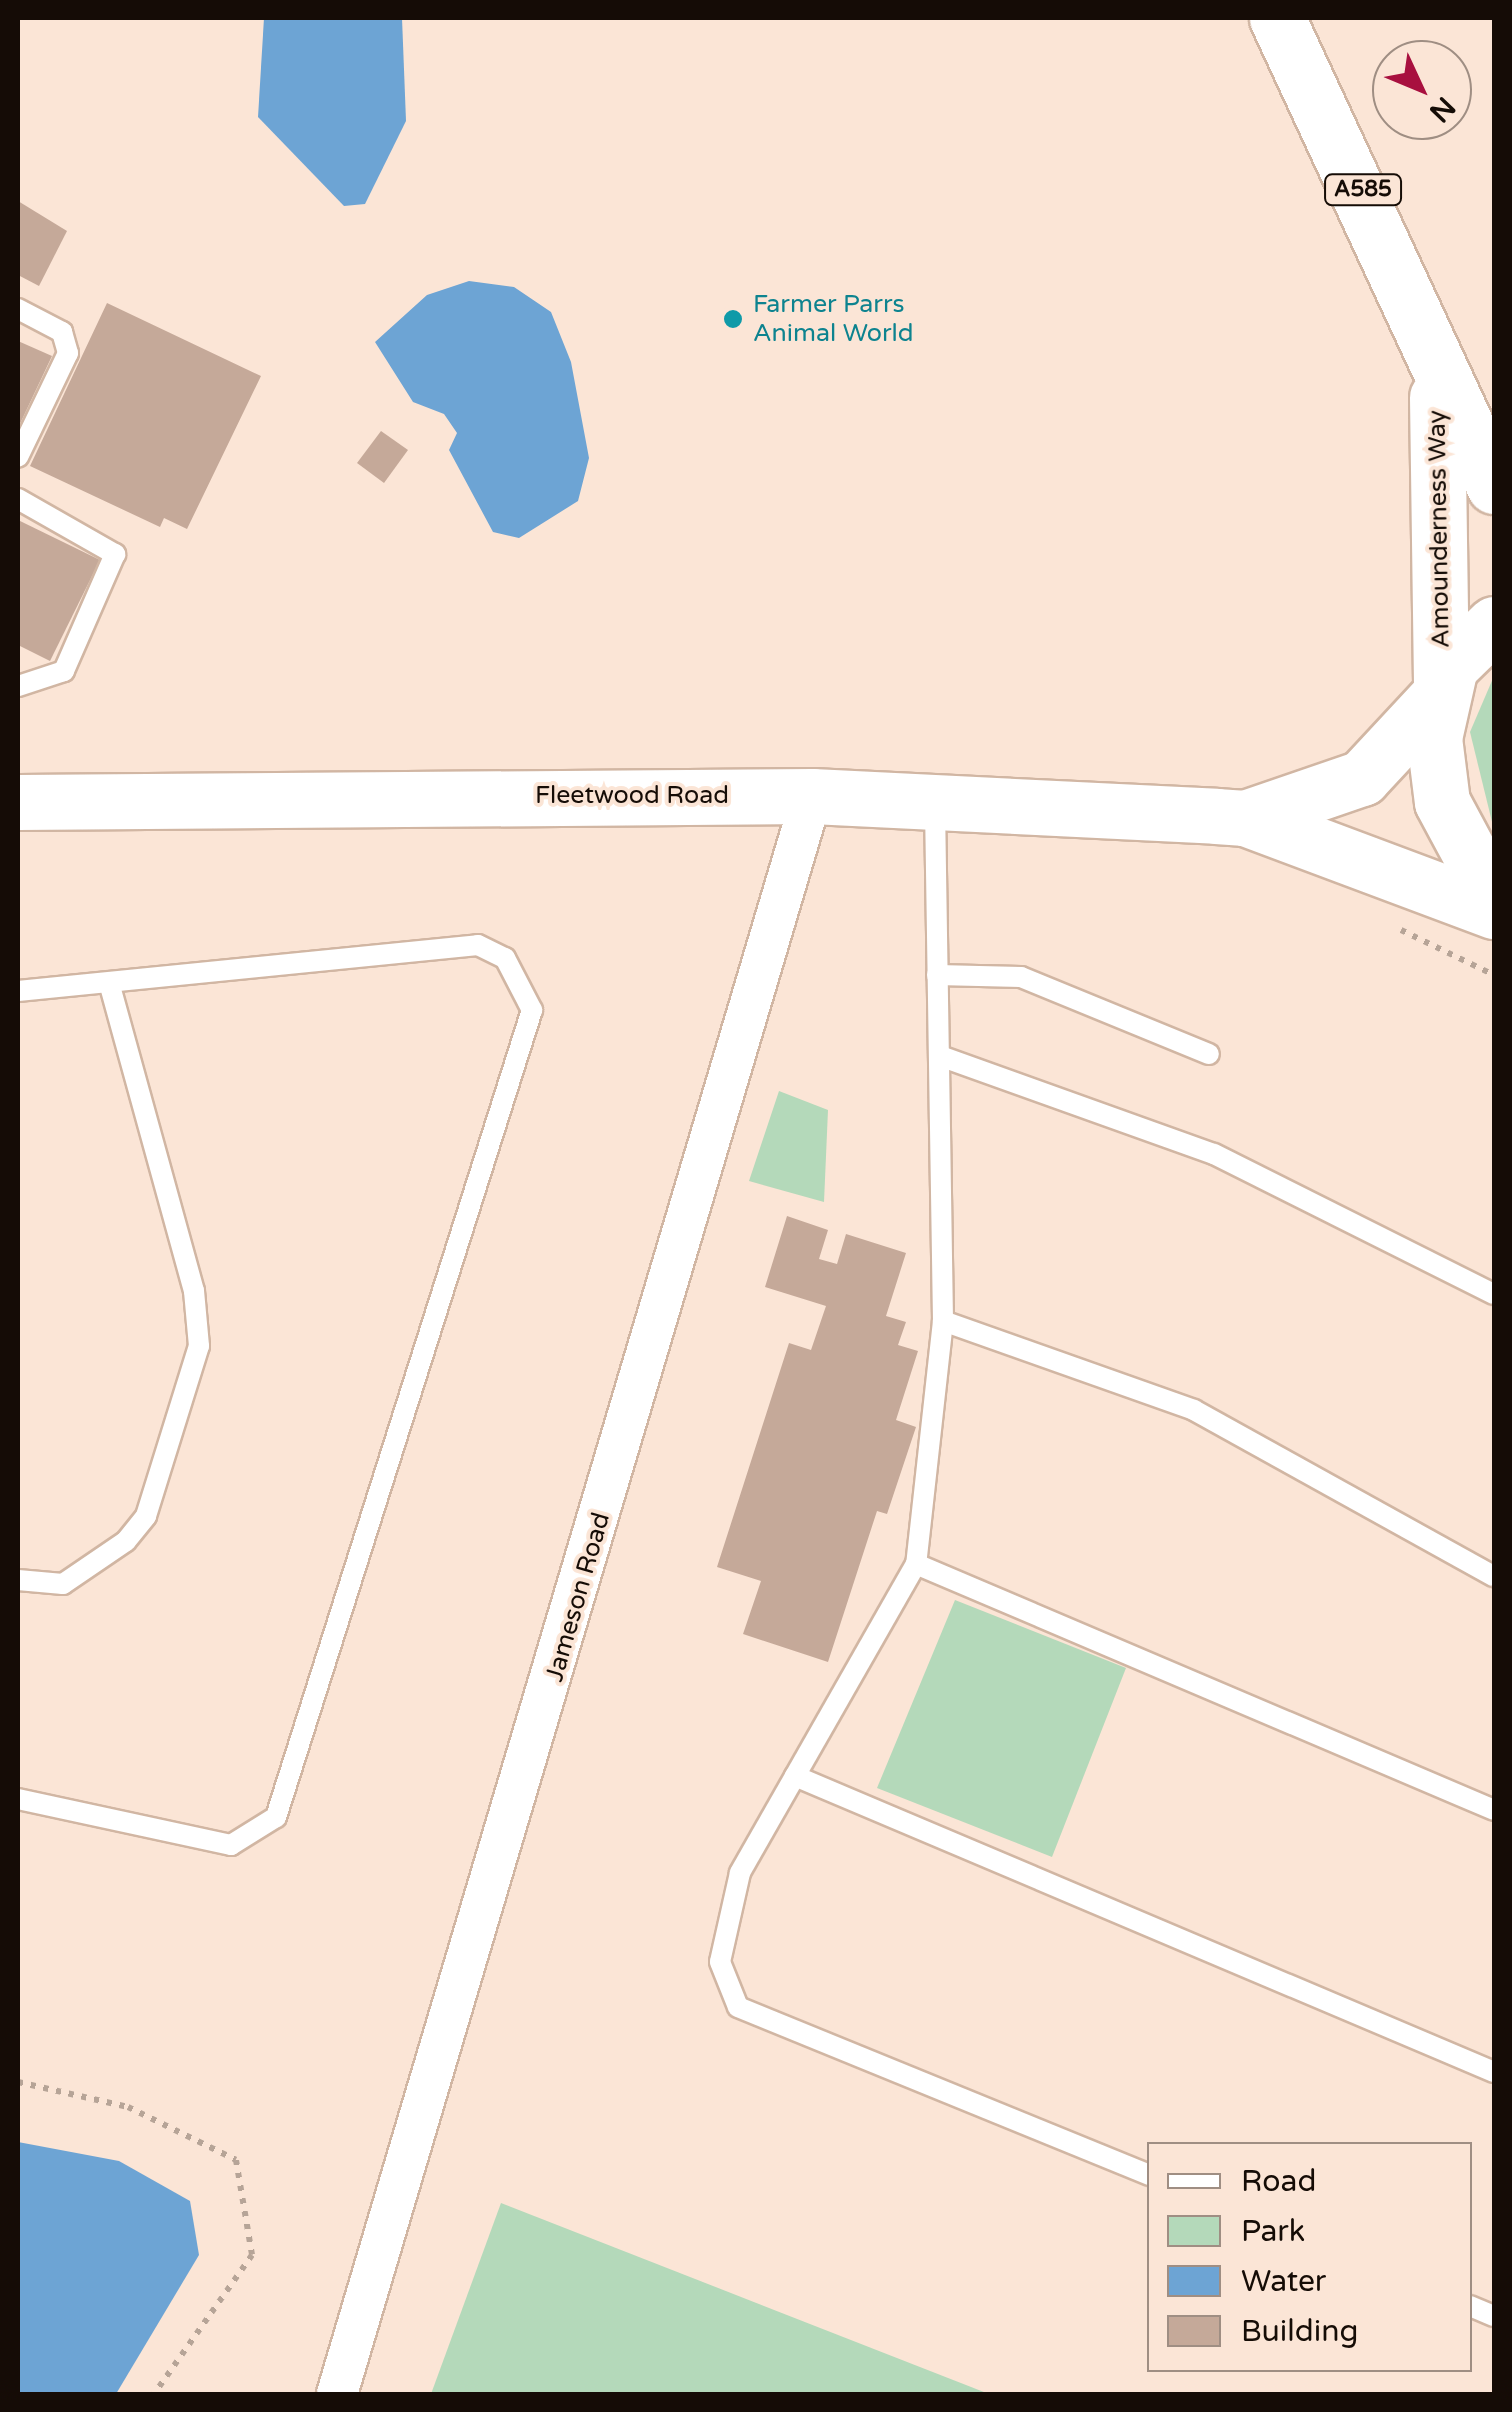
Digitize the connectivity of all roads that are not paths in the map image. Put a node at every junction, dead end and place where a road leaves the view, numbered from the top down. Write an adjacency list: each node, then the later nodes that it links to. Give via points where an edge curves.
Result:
1 (1277, 18): 3 (main road, Amounderness Way / A585, via 1370,202)
2 (18, 308): 4 (lane, via 62,332 68,353)
3 (1434, 368): 5 (main road, Amounderness Way / A585); 9 (main road, Amounderness Way / A585, via 1444,515)
4 (18, 457)
5 (1494, 486)
6 (18, 499): 8 (lane, via 115,554 64,670)
7 (1494, 624): 9 (main road, Fleetwood Road, via 1461,652)
8 (18, 686)
9 (1440, 692): 13 (main road, Fleetwood Road, via 1362,778); 14 (main road, A585, via 1442,802)
10 (812, 796): 11 (main road, Fleetwood Road); 12 (main road, Fleetwood Road); 31 (street, Jameson Road, via 456,2016)
11 (935, 799): 13 (main road, Fleetwood Road); 16 (lane)
12 (18, 802)
13 (1246, 818): 15 (main road, Fleetwood Road)
14 (1494, 899)
15 (1494, 911)
16 (938, 975): 19 (lane, via 1021,977); 20 (lane)
17 (110, 987): 18 (lane); 25 (lane, via 194,1291 199,1346 146,1516 63,1584); 27 (lane, via 478,945 504,958 532,1010 276,1817 231,1845)
18 (18, 991)
19 (1208, 1054)
20 (940, 1056): 21 (lane, via 1214,1154); 22 (lane)
21 (1494, 1294)
22 (942, 1321): 23 (lane); 24 (lane, via 1194,1410)
23 (916, 1564): 26 (lane); 28 (lane)
24 (1494, 1576)
25 (18, 1580)
26 (795, 1776): 29 (lane); 30 (lane, via 740,1873 720,1962 738,2007)
27 (18, 1799)
28 (1494, 1810)
29 (1494, 2072)
30 (1147, 2174)
31 (337, 2394)

